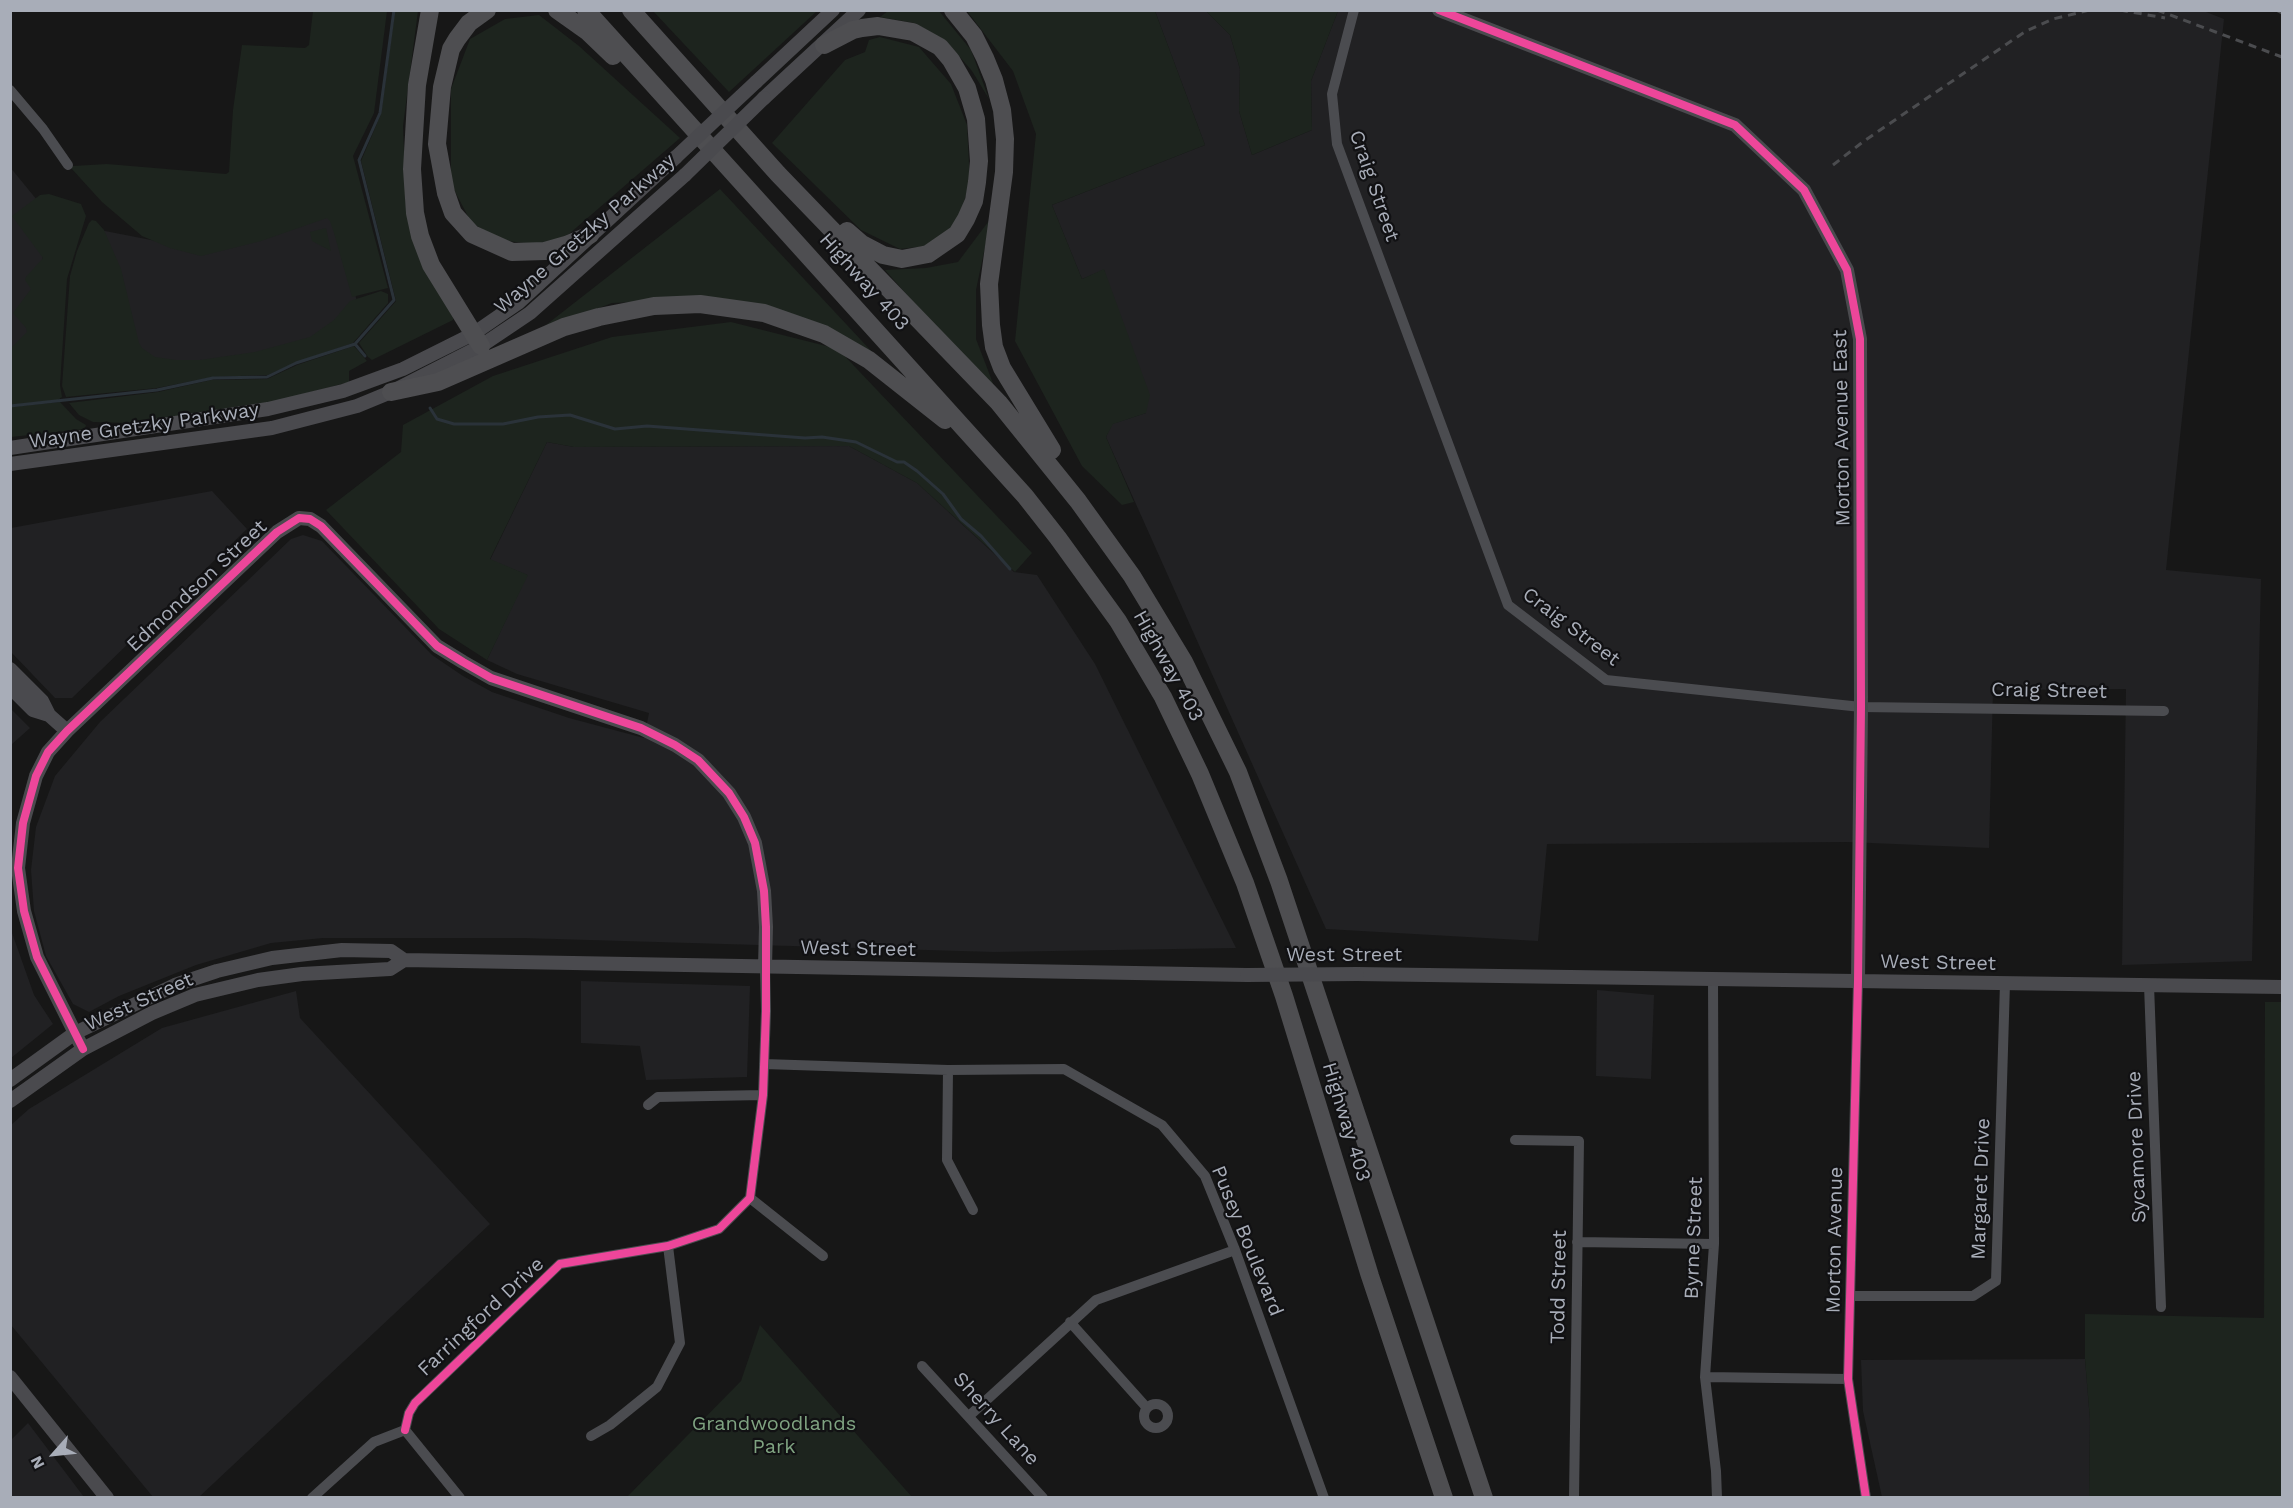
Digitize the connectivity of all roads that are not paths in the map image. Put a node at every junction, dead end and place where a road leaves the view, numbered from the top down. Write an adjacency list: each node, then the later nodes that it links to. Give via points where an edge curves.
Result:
1 (430, 10): 17 (highway, via 417,85 412,169 415,213 431,264)
2 (487, 10): 16 (highway, via 470,23 451,49 442,87 437,144 453,213 472,234 512,252 544,251)
3 (557, 10): 13 (highway, via 588,32 645,87)
4 (586, 10): 13 (highway, Highway 403)
5 (631, 10): 15 (highway, Highway 403)
6 (833, 10): 16 (main road, Wayne Gretzky Parkway, bridge)
7 (859, 10): 11 (main road, Wayne Gretzky Parkway)
8 (954, 10): 22 (highway, via 985,58 1002,110 1004,172 989,284 994,347 1036,427 1067,473)
9 (1354, 10): 25 (street, Craig Street, via 1332,94 1337,144 1508,605 1606,680)
10 (1439, 10): 25 (main road, Morton Avenue East, via 1735,125 1804,190 1847,270 1860,339)
11 (824, 45): 15 (highway, via 852,30 878,26 913,32 940,47 951,60 973,104 979,161 974,201 957,234 928,254 902,259 862,244); 17 (main road, Wayne Gretzky Parkway, bridge, via 530,312)
12 (10, 90): 14 (street)
13 (688, 121): 21 (highway, Highway 403)
14 (68, 165)
15 (778, 174): 22 (highway, Highway 403, via 999,403)
16 (590, 235): 17 (main road, Wayne Gretzky Parkway)
17 (477, 340): 18 (main road, Wayne Gretzky Parkway); 19 (main road, Wayne Gretzky Parkway, via 343,391 268,409)
18 (391, 392): 20 (main road, Wayne Gretzky Parkway, via 357,406 272,428); 21 (highway, via 438,382 564,327 617,312 692,305 742,309 824,334 869,360 938,413 1004,482)
19 (10, 448)
20 (10, 465)
21 (1025, 496): 68 (highway, Highway 403, via 1118,621 1163,697 1200,774 1241,872 1284,996 1370,1276)
22 (1078, 501): 69 (highway, Highway 403, via 1132,576 1172,642 1238,772 1316,989)
23 (10, 669): 27 (main road, via 42,701)
24 (10, 687): 27 (main road, via 33,710)
25 (1861, 707): 26 (street, Craig Street); 32 (main road, Morton Avenue East)
26 (2164, 711)
27 (50, 715): 28 (main road)
28 (68, 731): 30 (main road, Edmondson Street, via 277,532 299,518 310,519 437,646 491,678 641,728 698,760 729,793 755,843 764,891); 36 (main road, Edmondson Street, via 48,752 36,776 23,824 18,868 24,911 37,957)
29 (405, 960): 30 (main road, West Street); 36 (main road, West Street, via 391,951 342,950 272,958 175,985); 37 (main road, West Street, via 390,969 302,974 195,995)
30 (765, 967): 31 (main road, West Street, bridge); 38 (street)
31 (1713, 979): 32 (main road, West Street); 48 (street, Byrne Street)
32 (1858, 981): 33 (main road, West Street); 52 (street, Morton Avenue)
33 (2005, 983): 34 (main road, West Street); 52 (street, Margaret Drive, via 1996,1281 1972,1296)
34 (2149, 985): 35 (main road, West Street); 53 (street, Sycamore Drive)
35 (2283, 987)
36 (75, 1033): 37 (main road, Edmondson Street); 40 (main road, West Street)
37 (83, 1049): 42 (main road, West Street)
38 (764, 1064): 39 (street, Pusey Boulevard); 41 (street)
39 (948, 1070): 46 (street, via 947,1160); 50 (street, Pusey Boulevard, via 1064,1069 1162,1125 1205,1176)
40 (10, 1080)
41 (763, 1095): 43 (street, via 658,1097); 45 (street)
42 (10, 1101)
43 (648, 1106)
44 (1515, 1140): 47 (street, Todd Street, via 1579,1141)
45 (750, 1198): 49 (street, Farringford Drive, via 719,1229); 51 (street)
46 (974, 1210)
47 (1577, 1242): 48 (street); 70 (street, Todd Street)
48 (1714, 1244): 57 (street, Byrne Street)
49 (668, 1246): 61 (street, Farringford Drive, via 560,1264 415,1403); 62 (street, via 680,1343 657,1388)
50 (1235, 1250): 54 (street, via 1096,1300); 67 (street, Pusey Boulevard)
51 (823, 1256)
52 (1850, 1296): 58 (street, Morton Avenue)
53 (2162, 1307)
54 (1070, 1322): 59 (street); 60 (street)
55 (922, 1366): 60 (street, Sherry Lane)
56 (10, 1377): 63 (main road)
57 (1705, 1377): 58 (street); 71 (street, Byrne Street)
58 (1848, 1379): 72 (street, Morton Avenue)
59 (1147, 1408)
60 (969, 1416): 66 (street, Sherry Lane)
61 (405, 1430): 64 (street, via 374,1442); 65 (street)
62 (591, 1436)
63 (107, 1497)
64 (312, 1497)
65 (460, 1497)
66 (1043, 1497)
67 (1324, 1497)
68 (1444, 1497)
69 (1485, 1497)
70 (1574, 1497)
71 (1716, 1497)
72 (1866, 1497)

